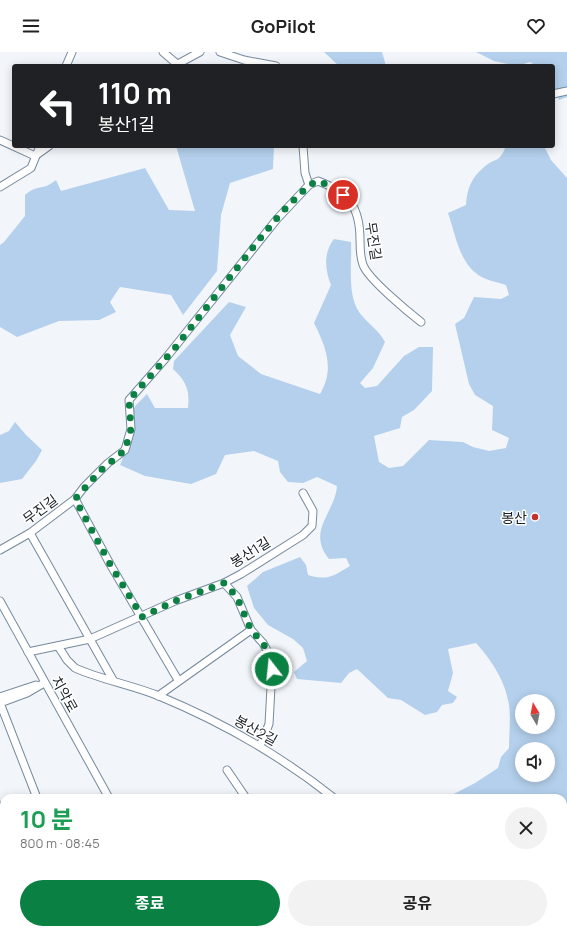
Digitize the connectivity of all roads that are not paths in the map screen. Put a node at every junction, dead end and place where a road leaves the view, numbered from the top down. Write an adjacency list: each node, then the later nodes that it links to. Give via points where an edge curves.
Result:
1 (72, 52): 5 (street)
2 (163, 52): 6 (street)
3 (200, 52): 7 (street)
4 (220, 52): 8 (street)
5 (67, 64)
6 (175, 64)
7 (178, 64)
8 (265, 64)
9 (567, 91): 10 (street)
10 (555, 94)
11 (0, 140): 12 (street)
12 (12, 145)
13 (18, 148): 17 (street)
14 (39, 148): 17 (street)
15 (46, 148): 17 (street)
16 (304, 148): 18 (street, via 305,173)
17 (35, 156): 19 (street, via 31,168)
18 (309, 185): 20 (street, 무진길, via 318,181 336,188 350,201 356,214 363,267); 22 (street, 무진길, via 258,241 203,313 129,400 131,429 125,450 103,468)
19 (0, 187)
20 (421, 322)
21 (303, 493): 25 (street, 봉산1길, via 313,511 312,526 303,535)
22 (75, 499): 23 (street, 무진길); 27 (street)
23 (30, 533): 24 (street, 무진길); 29 (street)
24 (0, 550)
25 (224, 583): 27 (street, 봉산1길, via 175,601); 28 (street, via 237,597)
26 (0, 601): 31 (street, 치악로)
27 (142, 617): 29 (street, 봉산1길); 33 (street)
28 (251, 630): 33 (street); 38 (street, via 263,643 270,656 272,669 268,724)
29 (90, 639): 30 (street, 봉산1길); 32 (street)
30 (58, 646): 31 (street, 봉산1길); 32 (street, 봉산2길, via 66,660 75,668)
31 (28, 652): 34 (street, 치악로)
32 (113, 680): 35 (street, 봉산2길)
33 (178, 680): 35 (street)
34 (44, 683): 36 (street); 37 (street, via 28,693); 41 (street, 치악로)
35 (158, 696): 38 (street, 봉산2길, via 210,719)
36 (0, 697)
37 (0, 703): 40 (street)
38 (260, 746): 43 (street, 봉산2길, via 304,774)
39 (227, 770): 42 (street)
40 (35, 794)
41 (107, 794)
42 (243, 794)
43 (329, 794)

